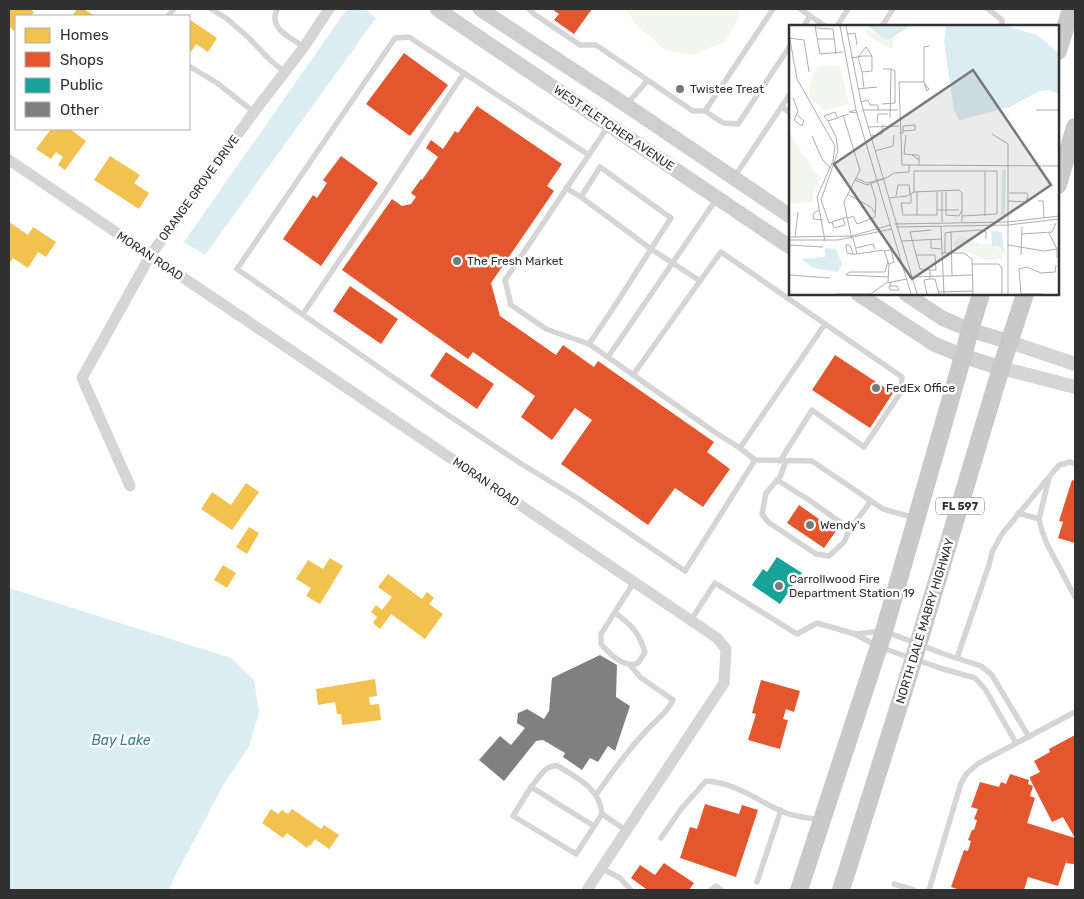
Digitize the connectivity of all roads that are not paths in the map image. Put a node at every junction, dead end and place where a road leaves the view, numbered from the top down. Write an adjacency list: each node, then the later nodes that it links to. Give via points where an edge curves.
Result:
1 (211, 9): 23 (lane, via 226,18)
2 (277, 9): 19 (lane, via 274,21 278,28)
3 (329, 9): 19 (street, ORANGE GROVE DRIVE)
4 (437, 9): 32 (main road, WEST FLETCHER AVENUE)
5 (480, 9): 27 (main road, WEST FLETCHER AVENUE)
6 (529, 9): 25 (lane, via 580,45 596,46)
7 (773, 9): 29 (lane)
8 (800, 9): 13 (lane)
9 (848, 9): 16 (lane)
10 (893, 9): 17 (lane)
11 (988, 9): 18 (lane, via 1002,20)
12 (1071, 9): 21 (main road)
13 (810, 16): 14 (lane); 15 (lane)
14 (805, 25)
15 (824, 25)
16 (840, 25)
17 (883, 25)
18 (1002, 25)
19 (304, 47): 23 (street, ORANGE GROVE DRIVE)
20 (789, 48): 29 (lane, via 738,124 722,123)
21 (1059, 48)
22 (190, 67): 30 (lane)
23 (284, 72): 30 (street, ORANGE GROVE DRIVE)
24 (464, 73): 34 (lane); 51 (lane); 51 (lane, via 408,37 395,38 237,269)
25 (647, 81): 27 (lane); 29 (lane, via 693,111)
26 (789, 96): 28 (lane)
27 (626, 105): 32 (main road); 36 (main road, WEST FLETCHER AVENUE)
28 (782, 107): 31 (lane); 36 (lane)
29 (705, 111)
30 (254, 112): 44 (street, ORANGE GROVE DRIVE)
31 (789, 112)
32 (609, 125): 34 (lane); 40 (main road, WEST FLETCHER AVENUE)
33 (1075, 127): 37 (main road)
34 (589, 155): 38 (lane)
35 (9, 160): 44 (street, MORAN ROAD)
36 (733, 178): 41 (main road, WEST FLETCHER AVENUE)
37 (1059, 182)
38 (566, 188): 39 (lane); 55 (lane, via 505,280 512,305 546,329)
39 (581, 197): 43 (lane); 43 (lane, via 600,167 663,212 671,218)
40 (717, 198): 42 (main road, WEST FLETCHER AVENUE); 45 (lane)
41 (789, 215)
42 (789, 247)
43 (652, 249): 45 (lane); 55 (lane)
44 (150, 256): 68 (street, ORANGE GROVE DRIVE, via 82,378); 74 (street, MORAN ROAD)
45 (673, 263): 46 (lane); 57 (lane)
46 (700, 281): 52 (lane, via 721,252); 60 (lane)
47 (860, 295): 56 (main road, via 934,344)
48 (908, 295): 53 (main road, via 942,318)
49 (981, 295): 53 (main road, FL 597)
50 (1025, 295): 54 (main road, NORTH DALE MABRY HIGHWAY / FL 597)
51 (303, 314): 63 (lane, via 436,407 685,571)
52 (825, 324): 62 (lane); 64 (lane, via 902,377 901,392 864,447 812,410)
53 (970, 330): 54 (main road); 56 (main road, FL 597)
54 (1010, 342): 58 (street); 59 (main road, NORTH DALE MABRY HIGHWAY / FL 597)
55 (589, 344): 57 (lane)
56 (963, 356): 59 (main road); 71 (main road, FL 597)
57 (608, 357): 60 (lane)
58 (1075, 364)
59 (1001, 368): 61 (street); 80 (main road, NORTH DALE MABRY HIGHWAY / FL 597)
60 (633, 375): 62 (lane)
61 (1075, 387)
62 (740, 448): 63 (lane)
63 (755, 460): 64 (lane)
64 (783, 461): 67 (lane); 69 (lane, via 812,461)
65 (1075, 464): 66 (lane, via 1059,465)
66 (1049, 476): 70 (lane); 72 (lane)
67 (777, 480): 73 (lane); 73 (lane, via 766,493 762,514 768,522 816,554 829,556 844,542)
68 (130, 486)
69 (871, 501): 71 (lane, via 883,509); 73 (lane)
70 (1018, 513): 72 (lane); 81 (lane, via 992,552)
71 (917, 519): 79 (main road, FL 597)
72 (1039, 519): 75 (lane, via 1047,544)
73 (850, 529)
74 (634, 582): 76 (lane); 77 (street, MORAN ROAD)
75 (1075, 597)
76 (615, 612): 82 (lane, via 602,634 601,644); 82 (lane, via 632,626 645,652 638,663)
77 (690, 620): 78 (lane, via 715,583 797,634 817,624); 92 (street, MORAN ROAD, via 717,638 726,650 724,683)
78 (855, 634): 79 (lane); 79 (lane)
79 (882, 639): 80 (lane); 80 (lane); 90 (main road, FL 597)
80 (917, 651): 81 (lane); 85 (lane, via 940,668 975,678 985,688); 102 (main road, NORTH DALE MABRY HIGHWAY / FL 597)
81 (958, 658): 84 (lane, via 981,666 992,676)
82 (630, 665): 87 (lane, via 640,678 673,700 671,707 616,766)
83 (1075, 712): 84 (lane)
84 (1029, 737): 85 (lane)
85 (1016, 742): 104 (lane, via 967,773)
86 (531, 787): 87 (lane, via 552,765 584,783); 91 (lane); 91 (lane, via 513,816 576,854)
87 (596, 795): 89 (lane)
88 (782, 810): 90 (lane); 93 (lane, via 740,789 706,781); 95 (lane)
89 (602, 814): 91 (lane); 92 (lane)
90 (822, 820): 101 (main road, FL 597)
91 (594, 826)
92 (627, 831): 94 (street, MORAN ROAD)
93 (661, 838)
94 (602, 868): 98 (street, MORAN ROAD); 99 (lane, via 620,878)
95 (757, 882)
96 (894, 884): 103 (lane)
97 (719, 888): 100 (lane)
98 (587, 890)
99 (631, 890)
100 (711, 890)
101 (798, 890)
102 (841, 890)
103 (914, 890)
104 (929, 890)

